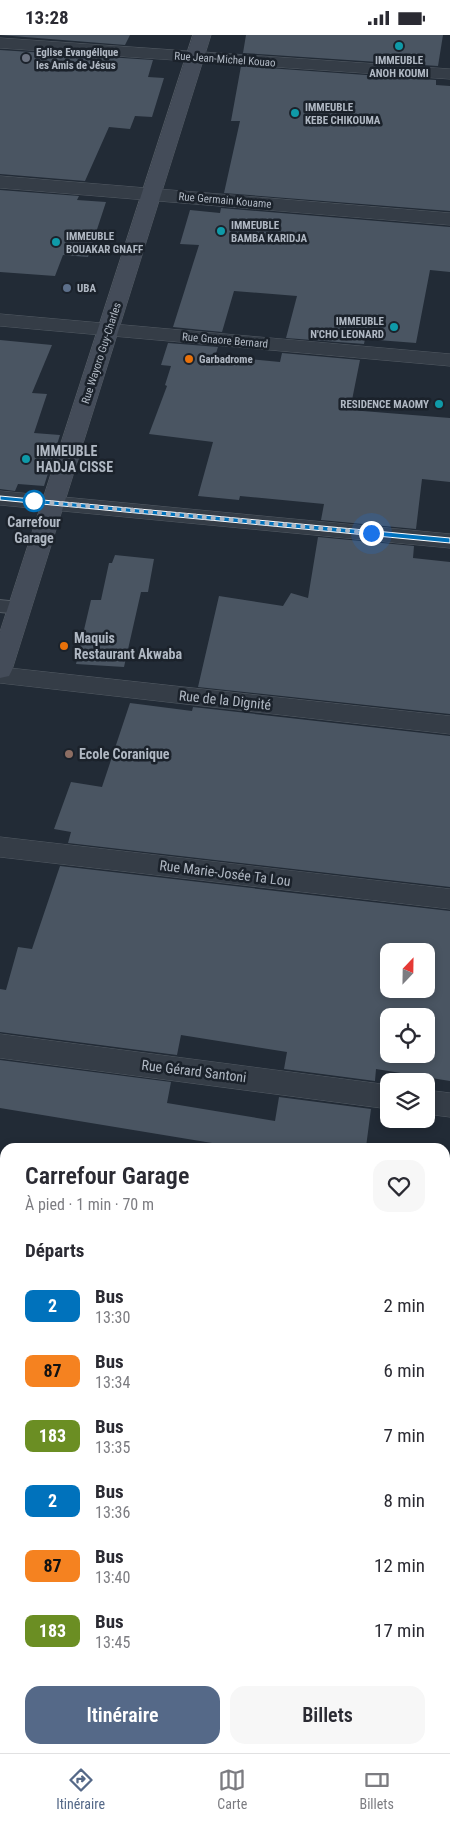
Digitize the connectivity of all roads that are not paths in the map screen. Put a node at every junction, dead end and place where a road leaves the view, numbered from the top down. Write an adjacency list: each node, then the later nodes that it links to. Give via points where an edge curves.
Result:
1 (202, 35): 3 (street, Rue Wayoro Guy-Charles)
2 (0, 43): 3 (street, Rue Jean-Michel Kouao)
3 (196, 57): 4 (street, Rue Jean-Michel Kouao); 6 (street, Rue Wayoro Guy-Charles)
4 (450, 75)
5 (0, 183): 6 (street, Rue Germain Kouame)
6 (151, 194): 7 (street, Rue Germain Kouame); 9 (street, Rue Wayoro Guy-Charles)
7 (450, 219)
8 (0, 320): 9 (street, Rue Gnaore Bernard)
9 (108, 330): 10 (street, Rue Gnaore Bernard); 12 (street, Rue Wayoro Guy-Charles)
10 (450, 360)
11 (0, 498): 12 (street)
12 (53, 503): 13 (street); 14 (street, Rue Wayoro Guy-Charles)
13 (450, 541)
14 (10, 607): 15 (street, Rue Wayoro Guy-Charles)
15 (0, 671)
16 (0, 675): 17 (street, Rue de la Dignité)
17 (450, 725)
18 (0, 847): 19 (street, Rue Marie-Josée Ta Lou)
19 (450, 899)
20 (0, 1046): 21 (street, Rue Gérard Santoni)
21 (380, 1096)
22 (435, 1102): 23 (street)
23 (450, 1105)

